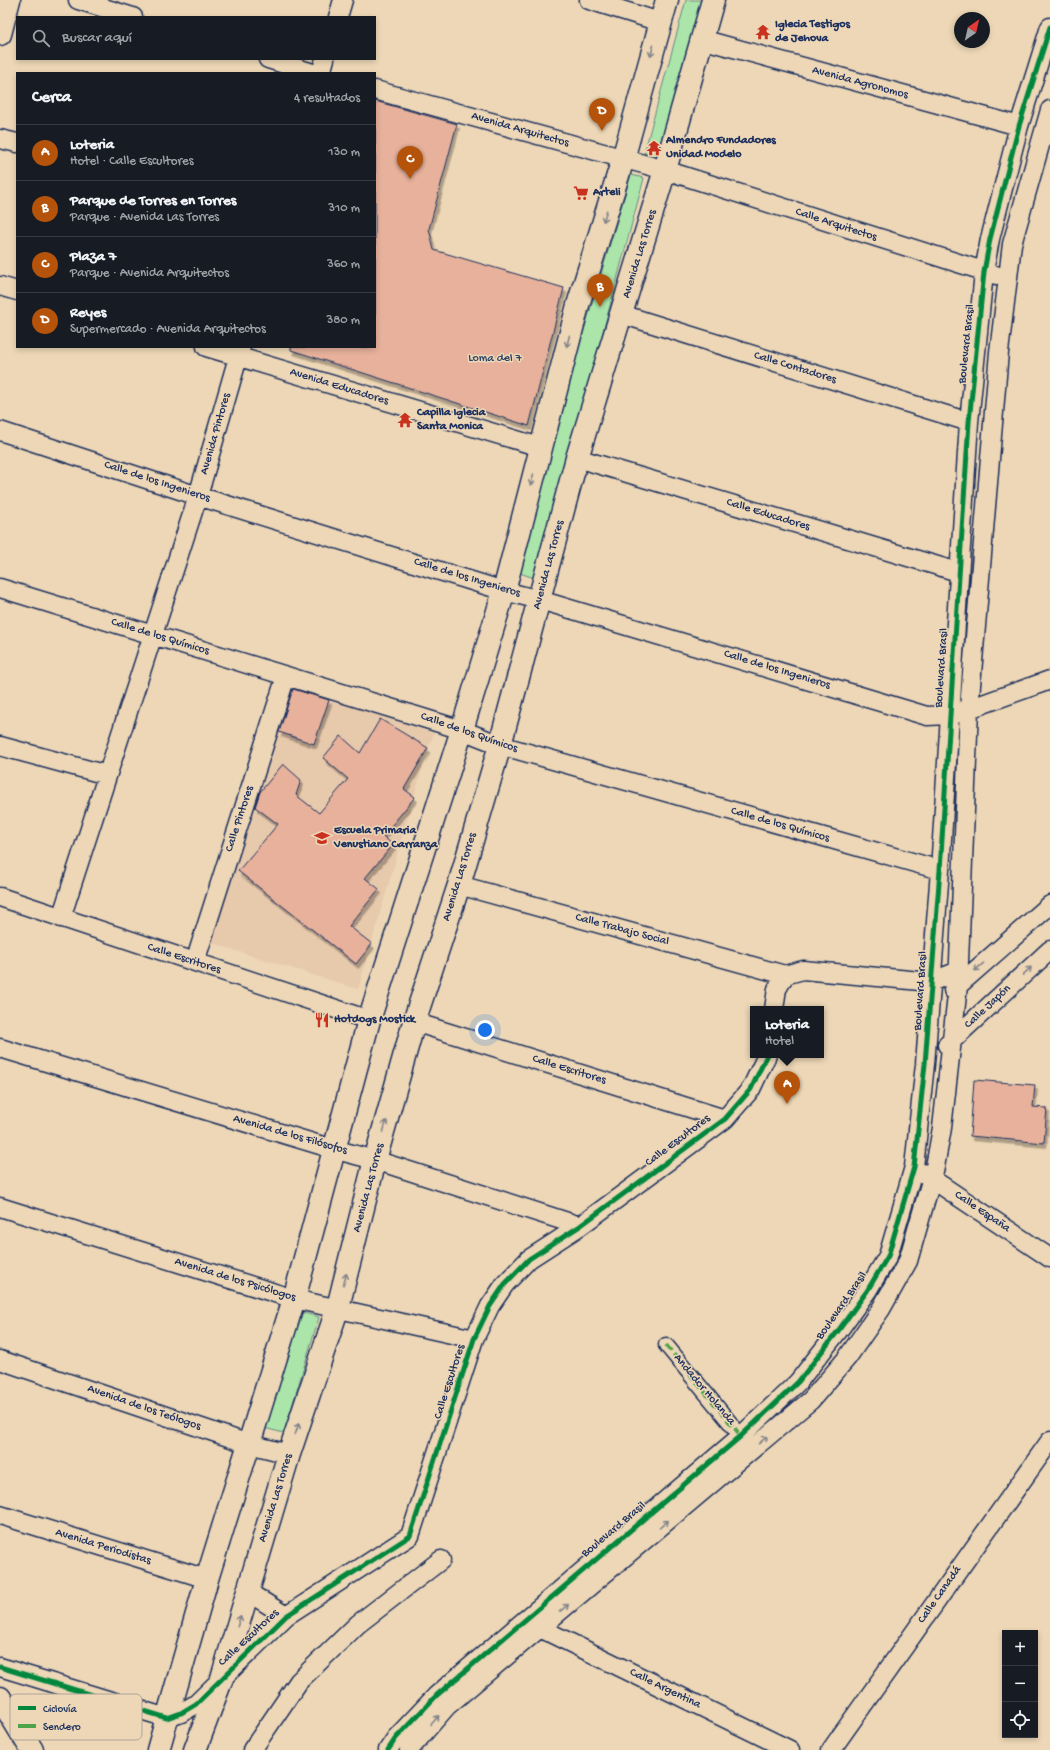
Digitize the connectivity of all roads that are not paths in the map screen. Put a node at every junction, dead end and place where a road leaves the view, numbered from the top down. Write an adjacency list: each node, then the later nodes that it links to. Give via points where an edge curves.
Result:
1 (9, 0): 11 (main road)
2 (78, 0): 7 (street)
3 (343, 0): 8 (street)
4 (588, 0): 9 (street)
5 (667, 0): 9 (main road)
6 (713, 0): 12 (main road, Avenida Las Torres)
7 (129, 16)
8 (338, 16)
9 (660, 22): 22 (main road, one-way to 22)
10 (1050, 27): 19 (street, Boulevard Brasil)
11 (0, 34)
12 (701, 39): 19 (street, Avenida Agronomos); 23 (main road, Avenida Las Torres)
13 (271, 60): 15 (street)
14 (325, 60): 16 (street)
15 (310, 72)
16 (321, 72)
17 (376, 90): 22 (street, Avenida Arquitectos)
18 (1050, 110): 25 (street, via 1012,244)
19 (1019, 126): 24 (street, Boulevard Brasil)
20 (0, 139): 21 (street)
21 (16, 143)
22 (623, 159): 23 (street, Avenida Arquitectos); 33 (main road, one-way to 33, via 578,305)
23 (665, 170): 24 (street, Calle Arquitectos); 28 (main road, Avenida Las Torres)
24 (984, 272): 25 (street, Calle Arquitectos); 31 (street, Boulevard Brasil)
25 (1008, 278): 43 (street)
26 (0, 286): 27 (street)
27 (16, 291)
28 (621, 314): 31 (street, Calle Contadores); 34 (main road, Avenida Las Torres)
29 (213, 348): 30 (street, Avenida Educadores)
30 (240, 352): 33 (street, Avenida Educadores); 35 (street, Avenida Pintores)
31 (969, 422): 36 (street, Boulevard Brasil)
32 (0, 431): 35 (street, Calle de los Ingenieros)
33 (540, 447): 38 (main road, one-way to 38)
34 (577, 458): 36 (street, Calle Educadores); 39 (main road, Avenida Las Torres)
35 (198, 496): 38 (street, Calle de los Ingenieros); 40 (street, Avenida Pintores)
36 (958, 572): 44 (street, Boulevard Brasil)
37 (0, 588): 40 (street, Calle de los Químicos)
38 (504, 591): 39 (street, Calle de los Ingenieros); 45 (main road)
39 (540, 600): 44 (street, Calle de los Ingenieros, via 927,716); 46 (main road, Avenida Las Torres)
40 (152, 635): 41 (street, Calle de los Químicos); 48 (street)
41 (286, 676): 45 (street, Calle de los Químicos); 55 (street, Calle Pintores)
42 (1050, 680): 43 (street, Calle de los Ingenieros)
43 (969, 709): 44 (street, Calle de los Ingenieros); 57 (street)
44 (949, 715): 49 (street, Boulevard Brasil)
45 (462, 730): 46 (street, Calle de los Químicos); 61 (main road)
46 (500, 745): 49 (street, Calle de los Químicos); 50 (main road, Avenida Las Torres)
47 (0, 746): 48 (street)
48 (107, 775): 53 (street)
49 (940, 870): 58 (street, Boulevard Brasil)
50 (459, 885): 56 (street, Calle Trabajo Social); 62 (main road, Avenida Las Torres)
51 (0, 897): 53 (street, Calle Escritores)
52 (1050, 904): 57 (street, one-way to 57)
53 (62, 918): 55 (street, Calle Escritores)
54 (1050, 950): 63 (street, Calle Japón, one-way to 54)
55 (195, 962): 61 (street, Calle Escritores)
56 (785, 975): 58 (street, via 802,970); 59 (street, via 777,989)
57 (958, 978): 58 (street); 60 (street); 63 (street)
58 (931, 982): 60 (street, Boulevard Brasil)
59 (774, 1006)
60 (930, 1013): 66 (street, Boulevard Brasil)
61 (369, 1020): 68 (main road)
62 (414, 1022): 67 (street, Calle Escritores); 69 (main road, Avenida Las Torres, one-way to 62)
63 (951, 1042): 66 (street, Calle Japón); 71 (street, via 942,1128)
64 (0, 1048): 68 (street, Avenida de los Filósofos)
65 (766, 1058): 67 (street, Calle Escultores, via 751,1089)
66 (925, 1064): 70 (street, Boulevard Brasil)
67 (725, 1119): 73 (street, Calle Escultores)
68 (333, 1149): 69 (street, Avenida de los Filósofos); 75 (main road)
69 (376, 1160): 73 (street, Avenida de los Filósofos); 76 (main road, Avenida Las Torres, one-way to 69)
70 (914, 1167): 71 (street, Calle España); 80 (street, Boulevard Brasil, via 888,1256 867,1291 798,1382)
71 (932, 1179): 74 (street, Calle España); 89 (street, one-way to 71, via 811,1400 847,1358 881,1309 908,1261)
72 (0, 1207): 75 (street, Avenida de los Psicólogos)
73 (580, 1226): 77 (street, Calle Escultores, via 529,1259 505,1284 490,1306)
74 (1048, 1255)
75 (294, 1299): 76 (street, Avenida de los Psicólogos); 82 (main road)
76 (338, 1307): 77 (street, Avenida de los Psicólogos); 83 (main road, Avenida Las Torres, one-way to 76)
77 (474, 1339): 88 (street, Calle Escultores, via 410,1536)
78 (666, 1345): 80 (street, Andador Holanda)
79 (0, 1360): 82 (street, Avenida de los Teólogos)
80 (741, 1436): 102 (street, Boulevard Brasil, via 437,1695 396,1738)
81 (1050, 1441): 105 (street, Calle Canadá)
82 (249, 1444): 83 (street, Avenida de los Teólogos); 86 (main road)
83 (289, 1454): 87 (main road, Avenida Las Torres)
84 (0, 1515): 86 (street, Avenida Periodistas)
85 (441, 1560): 101 (street, via 358,1624 299,1681)
86 (207, 1579): 96 (main road)
87 (248, 1592): 88 (street); 91 (main road, Avenida Las Torres, one-way to 87)
88 (286, 1616): 91 (street, Calle Escultores)
89 (540, 1628): 103 (street, one-way to 89, via 447,1706); 104 (street, Calle Argentina)
90 (0, 1667): 92 (street)
91 (222, 1678): 96 (street, Calle Escultores, via 196,1704); 100 (main road, Avenida Las Torres)
92 (88, 1694)
93 (0, 1698): 95 (main road)
94 (142, 1710): 96 (street)
95 (10, 1714)
96 (167, 1718): 99 (main road)
97 (26, 1740): 98 (main road)
98 (32, 1750)
99 (158, 1750)
100 (195, 1750)
101 (252, 1750)
102 (388, 1750)
103 (409, 1750)
104 (790, 1750)
105 (831, 1750)

